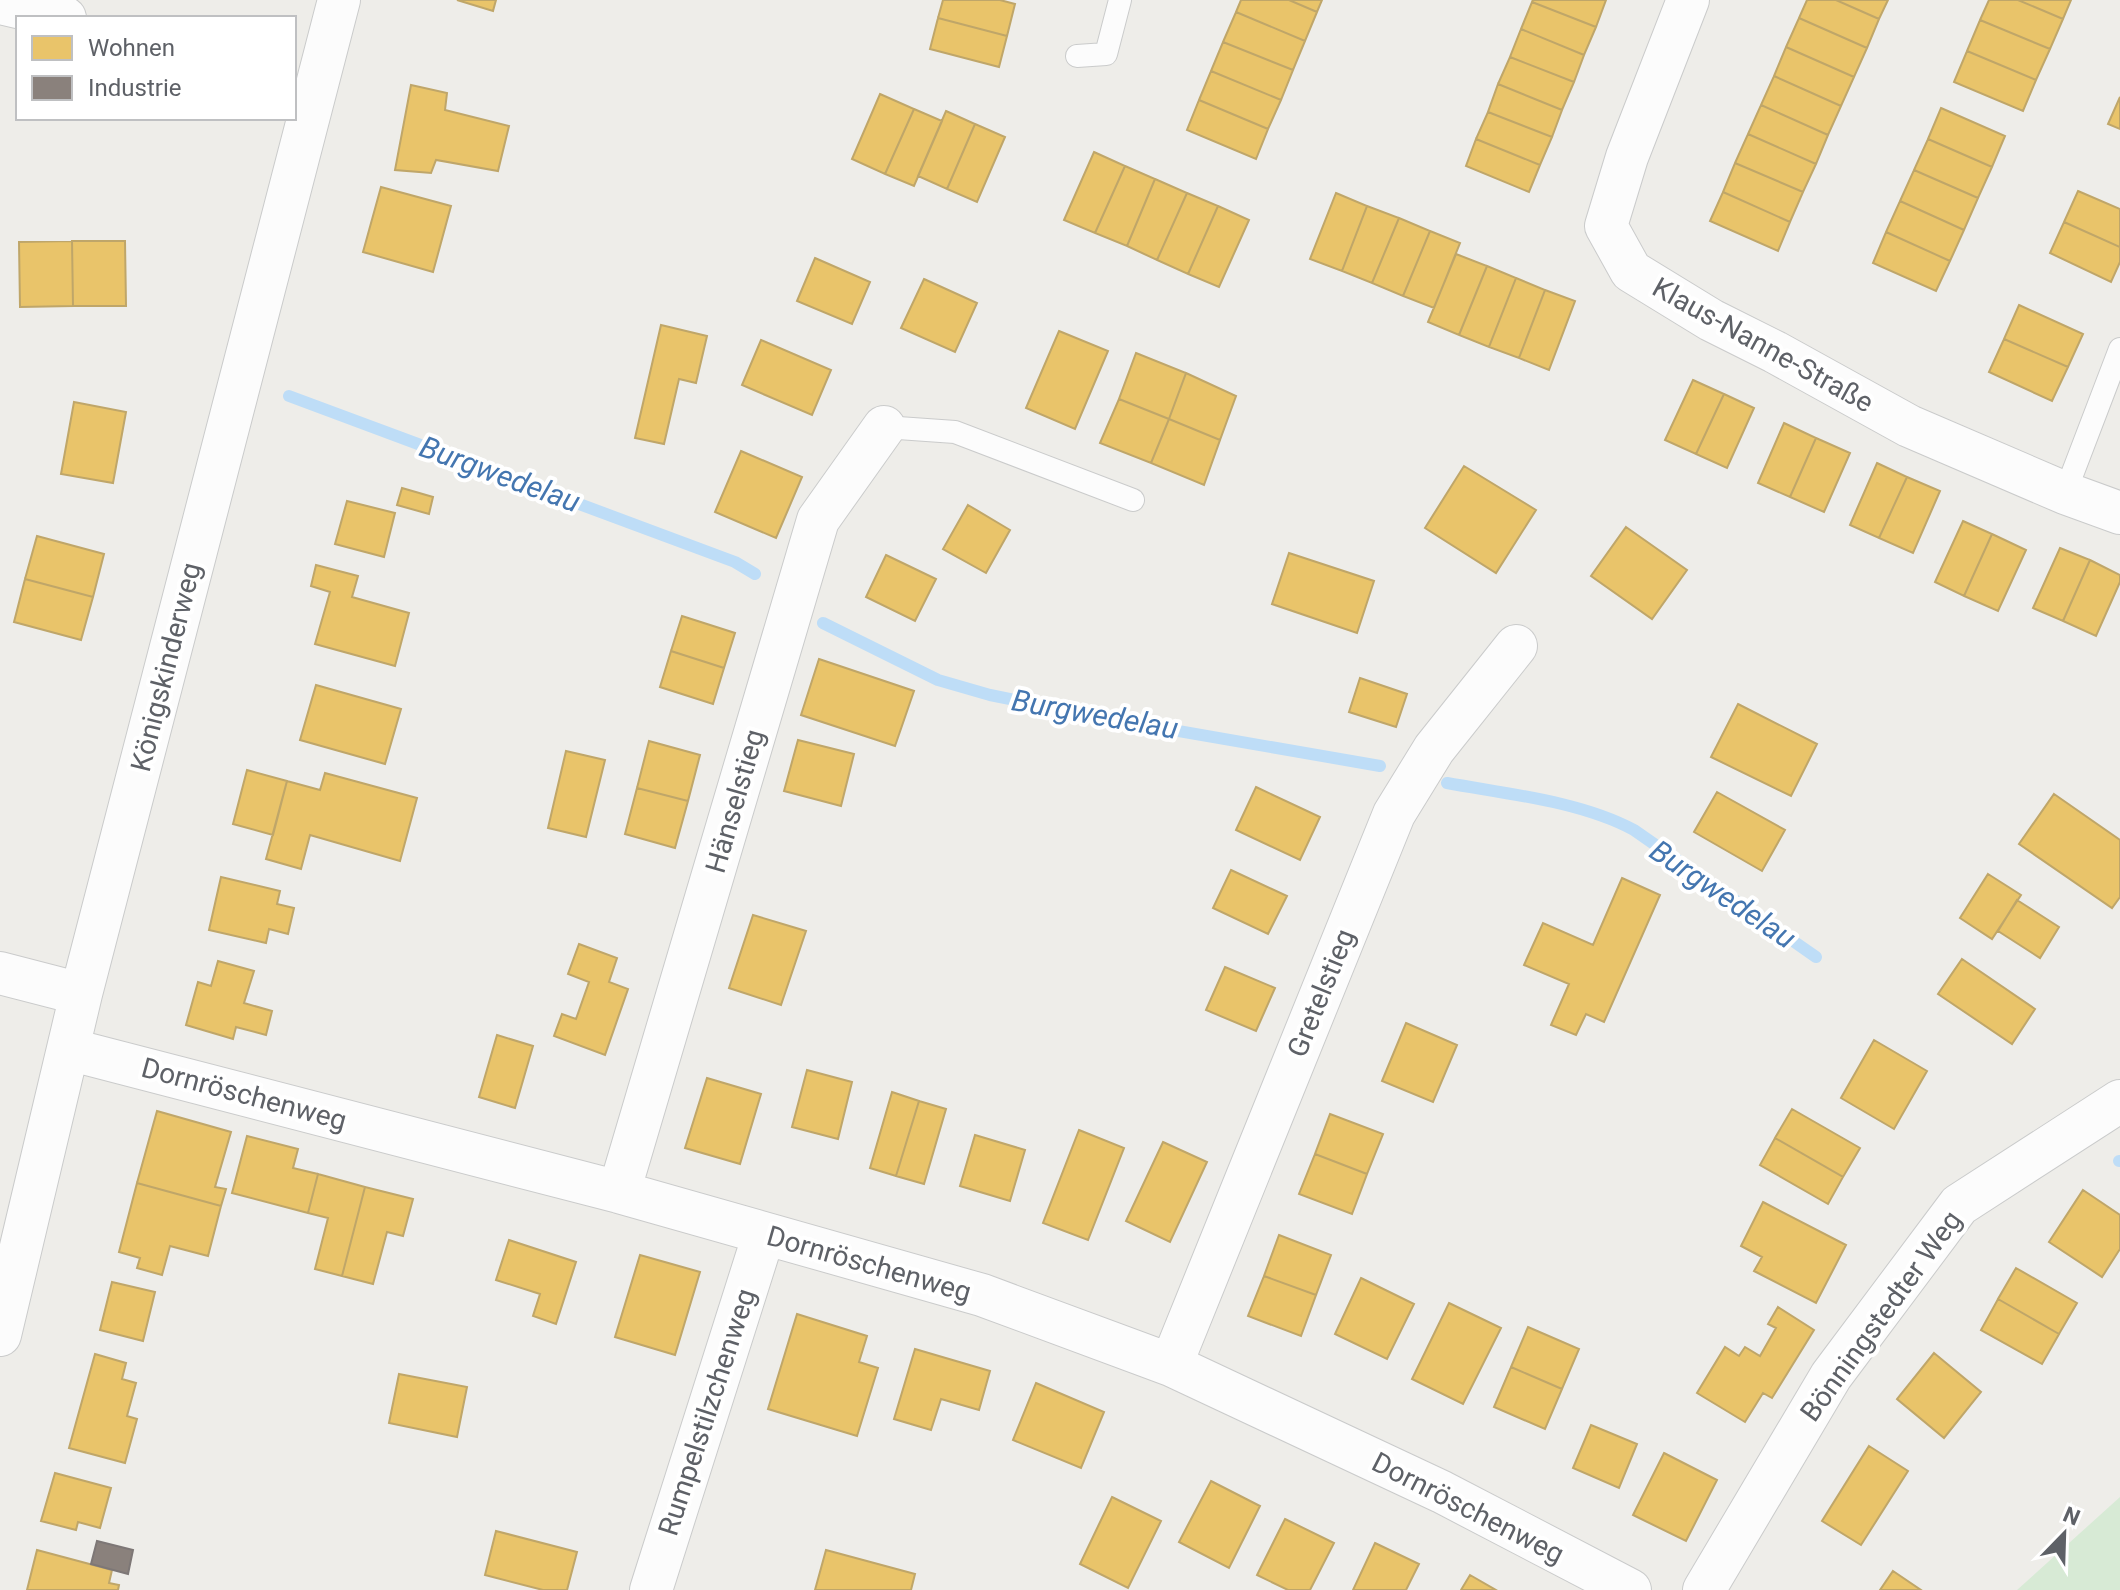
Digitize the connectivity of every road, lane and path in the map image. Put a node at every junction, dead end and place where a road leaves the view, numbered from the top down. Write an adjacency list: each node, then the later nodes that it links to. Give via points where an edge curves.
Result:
1 (339, 0): 7 (street, Königskinderweg)
2 (1120, 0): 6 (lane, via 1106,54)
3 (1688, 0): 12 (street, Klaus-Nanne-Straße, via 1606,226 1631,271 1909,426)
4 (0, 3): 5 (street)
5 (56, 16)
6 (1077, 56)
7 (306, 73): 8 (street, Königskinderweg)
8 (296, 114)
9 (295, 120): 17 (street, Königskinderweg)
10 (2120, 349): 12 (lane)
11 (884, 427): 13 (lane, via 955,432); 20 (street, Hänselstieg, via 818,520)
12 (2065, 493): 14 (street, Klaus-Nanne-Straße)
13 (1133, 500)
14 (2120, 513)
15 (1516, 646): 23 (street, Gretelstieg, via 1434,749 1394,814)
16 (0, 973): 17 (street)
17 (81, 994): 18 (street, Königskinderweg)
18 (68, 1049): 20 (street, Dornröschenweg); 22 (street, Königskinderweg)
19 (2120, 1101): 26 (street, Bönningstedter Weg, via 1959,1205 1831,1376)
20 (619, 1192): 21 (street, Dornröschenweg)
21 (764, 1234): 23 (street, Dornröschenweg, via 982,1295); 24 (street, Rumpelstilzchenweg)
22 (0, 1335)
23 (1171, 1365): 25 (street, Dornröschenweg, via 1442,1492)
24 (651, 1590)
25 (1630, 1590)
26 (1704, 1590)

